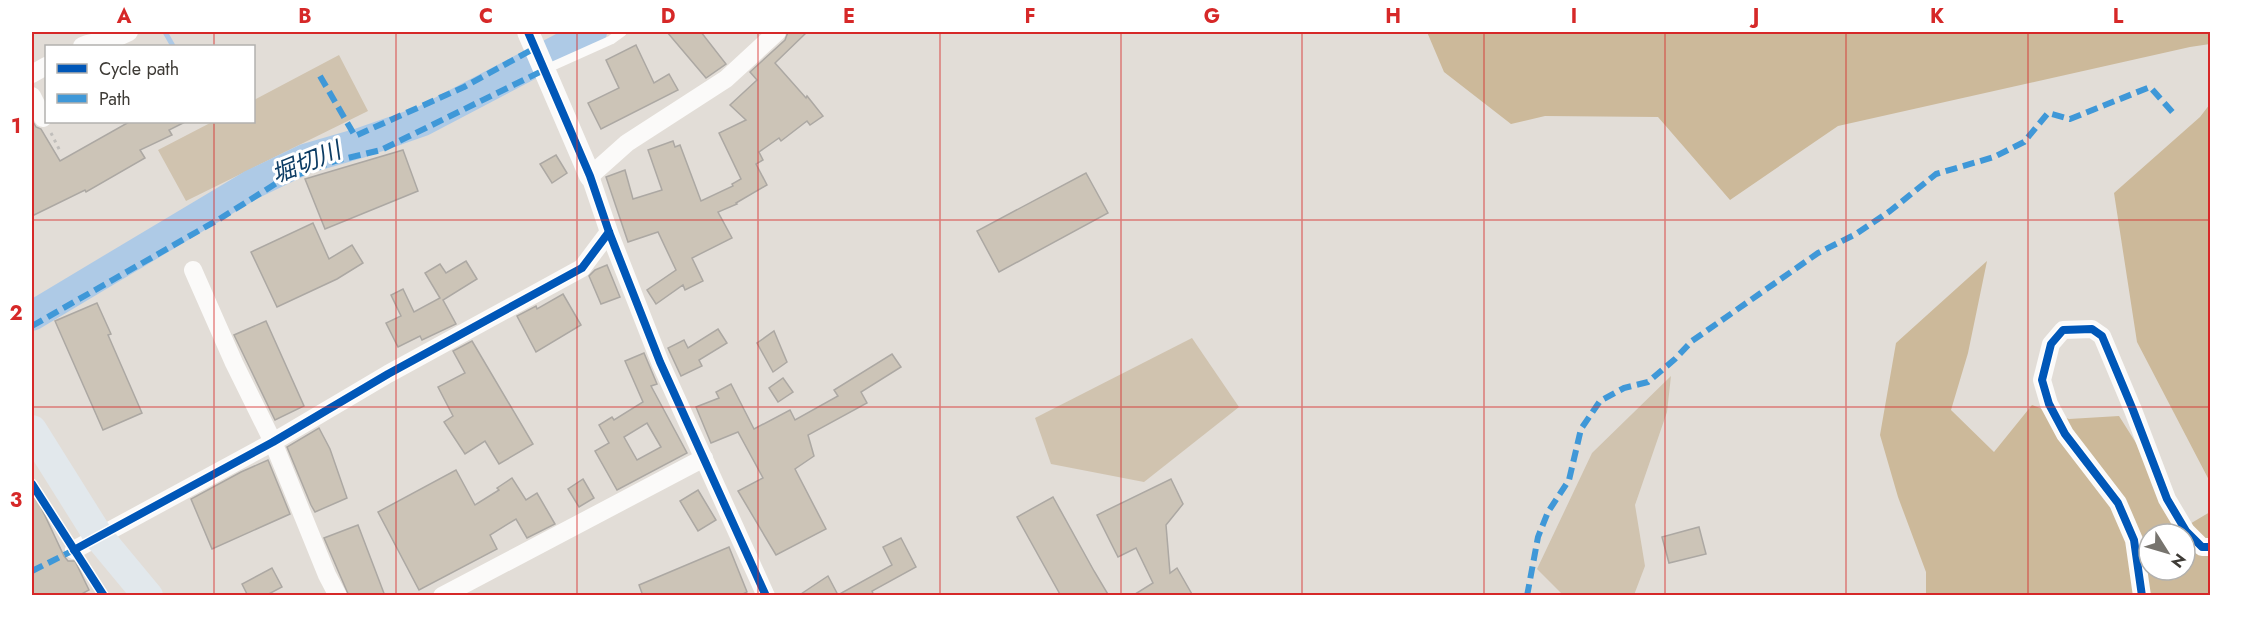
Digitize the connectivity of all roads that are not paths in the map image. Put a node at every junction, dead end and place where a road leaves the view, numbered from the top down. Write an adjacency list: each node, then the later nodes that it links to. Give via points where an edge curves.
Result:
1 (129, 32): 5 (street)
2 (528, 32): 6 (street)
3 (622, 32): 6 (lane)
4 (777, 32): 9 (street, via 726,79 627,143)
5 (84, 45)
6 (544, 70): 9 (street)
7 (32, 96): 8 (street)
8 (43, 118)
9 (590, 176): 10 (street)
10 (609, 232): 13 (street, via 582,268); 14 (street, via 660,362)
11 (194, 270): 13 (street)
12 (32, 430): 15 (highway)
13 (273, 442): 15 (street); 18 (street)
14 (704, 458): 19 (street); 20 (street)
15 (86, 543): 17 (highway)
16 (2211, 547): 21 (street, via 2202,547 2186,531 2167,499 2102,336 2092,329 2063,330 2051,344 2042,380 2049,404 2064,434 2118,504 2134,540)
17 (148, 596)
18 (338, 596)
19 (442, 596)
20 (766, 596)
21 (2142, 596)

